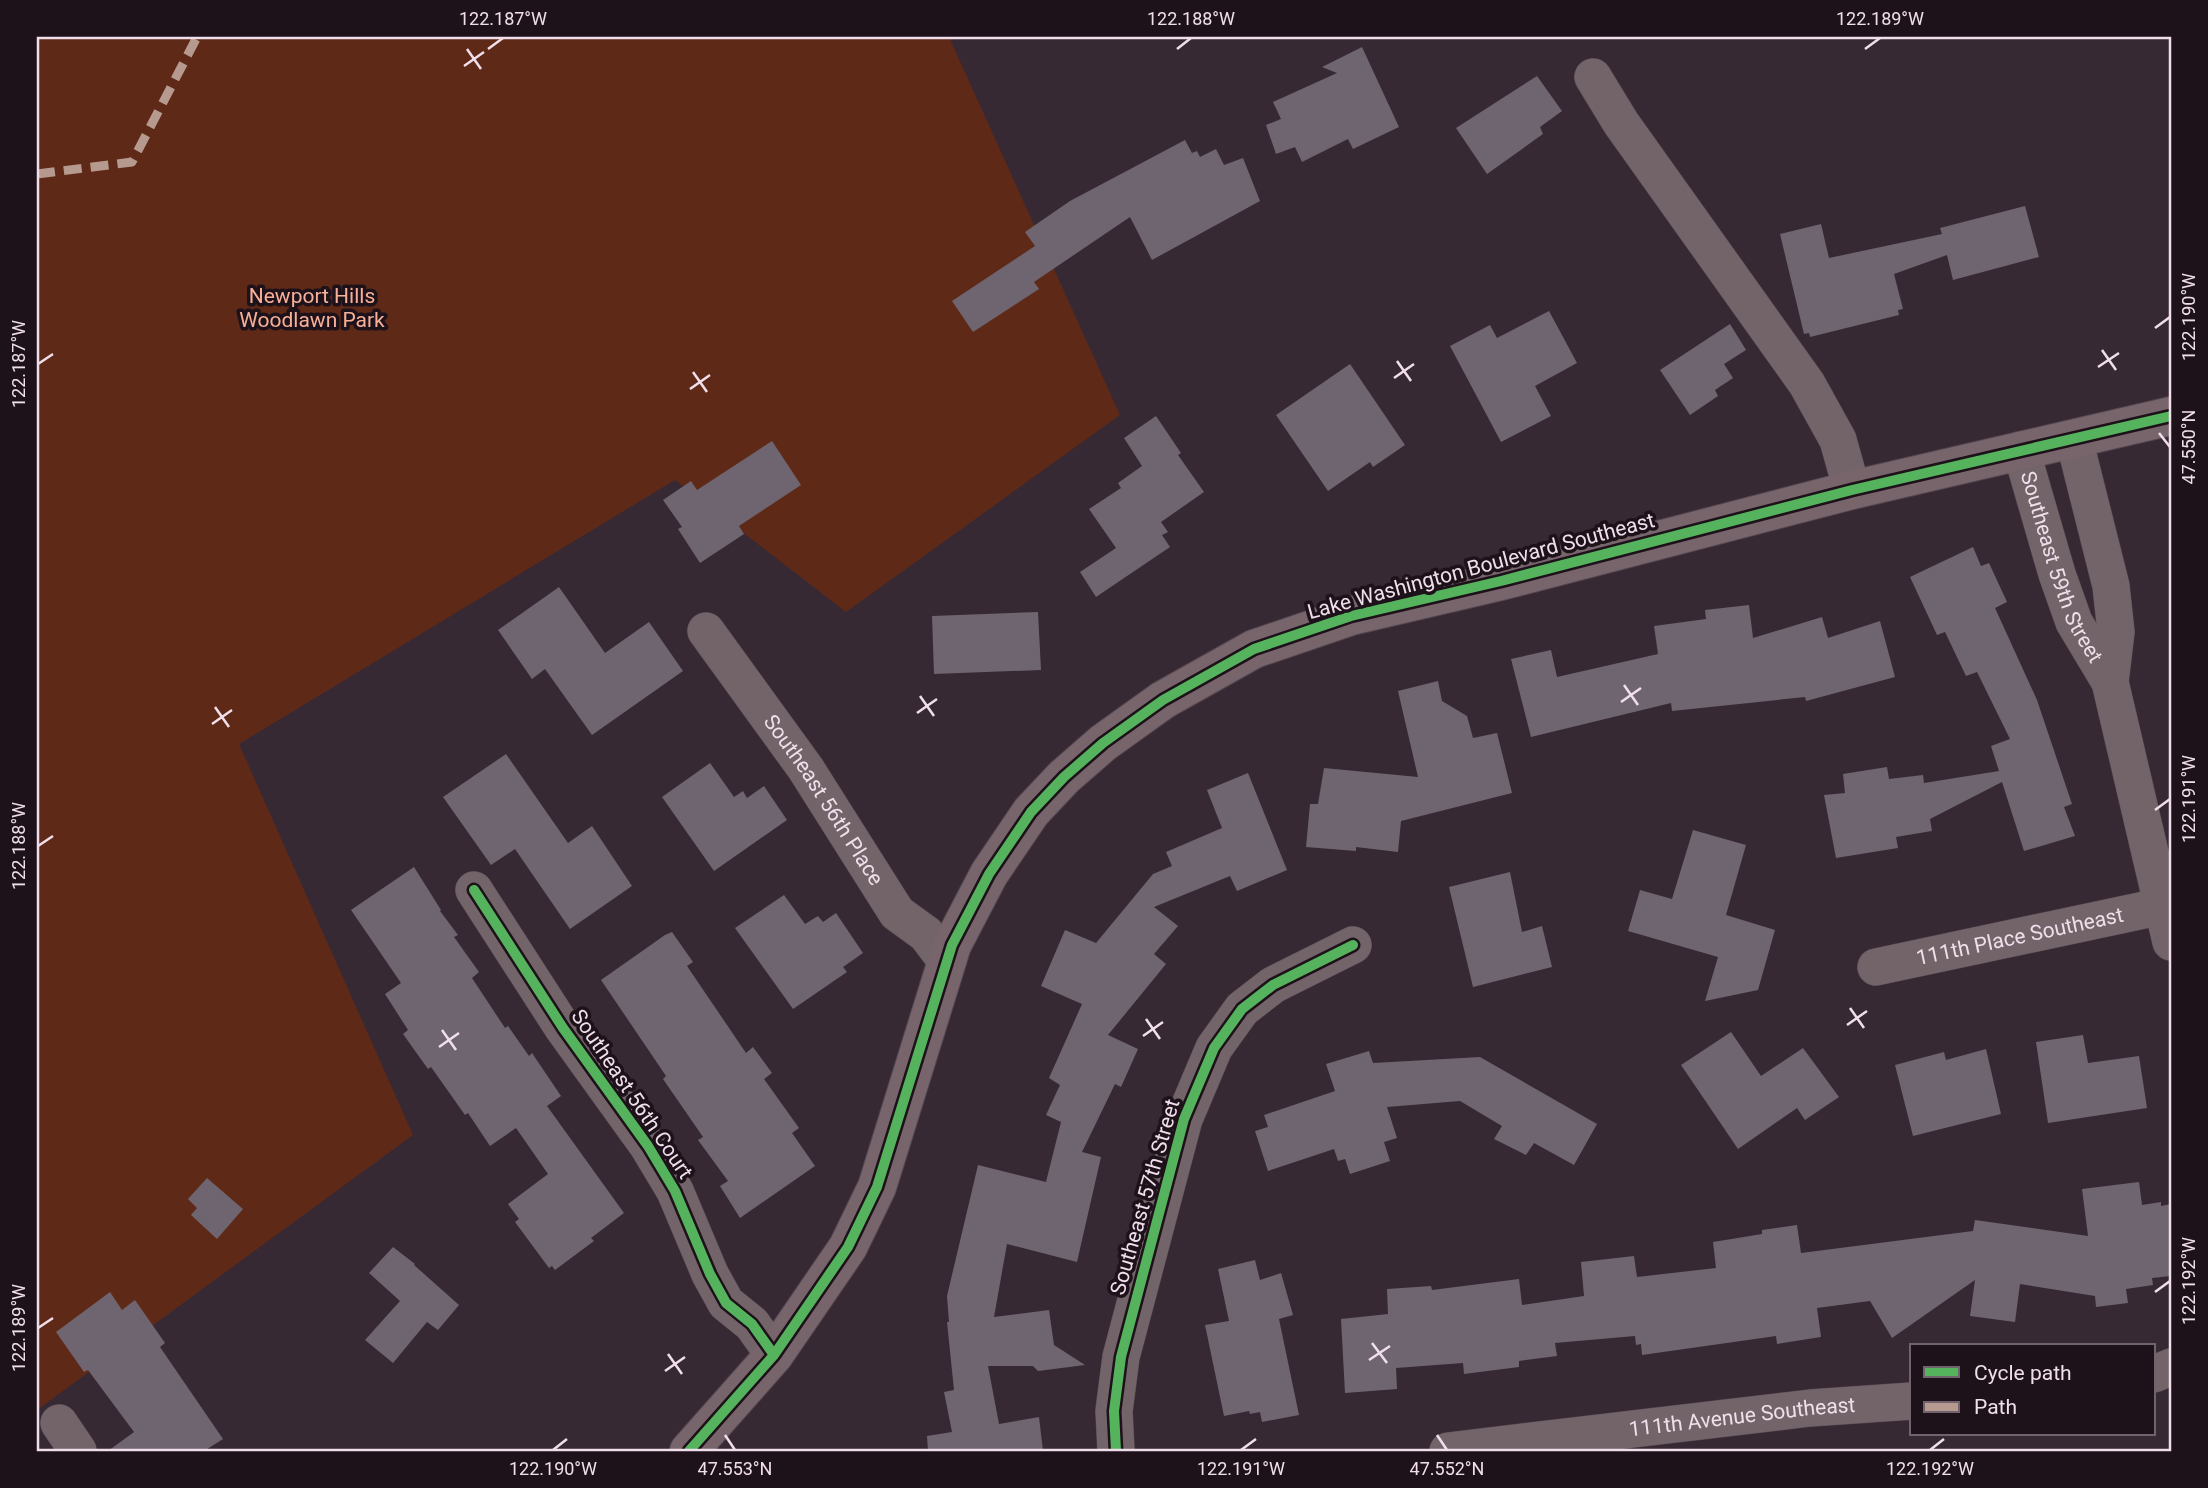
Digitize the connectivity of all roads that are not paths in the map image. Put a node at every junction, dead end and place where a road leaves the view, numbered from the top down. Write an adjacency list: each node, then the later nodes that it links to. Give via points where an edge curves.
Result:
1 (1593, 77): 5 (street, via 1807,384 1838,440)
2 (2171, 416): 3 (main road, Lake Washington Boulevard Southeast)
3 (2074, 439): 4 (main road, Lake Washington Boulevard Southeast); 7 (street, Southeast 59th Street, via 2111,586 2116,632)
4 (2021, 450): 5 (main road, Lake Washington Boulevard Southeast); 7 (street, Southeast 59th Street, via 2074,622)
5 (1852, 490): 12 (main road, Lake Washington Boulevard Southeast, via 1350,616 1254,649 1163,700 1064,777 1031,812 989,874)
6 (706, 631): 12 (street, Southeast 56th Place, via 806,769 897,913 926,934)
7 (2110, 682): 9 (street, Southeast 59th Street)
8 (474, 890): 14 (street, Southeast 56th Court, via 676,1191 726,1303 752,1324)
9 (2162, 906): 10 (street, Southeast 59th Street); 13 (street, 111th Place Southeast)
10 (2171, 942)
11 (1353, 945): 17 (street, Southeast 57th Street, via 1273,985 1242,1010 1214,1048 1184,1119 1121,1357 1114,1411)
12 (947, 962): 14 (main road, Lake Washington Boulevard Southeast, via 877,1187 848,1247)
13 (1876, 967)
14 (774, 1355): 16 (main road, Lake Washington Boulevard Southeast)
15 (1910, 1401): 18 (street, 111th Avenue Southeast, via 1810,1408)
16 (689, 1451)
17 (1116, 1451)
18 (1448, 1451)

